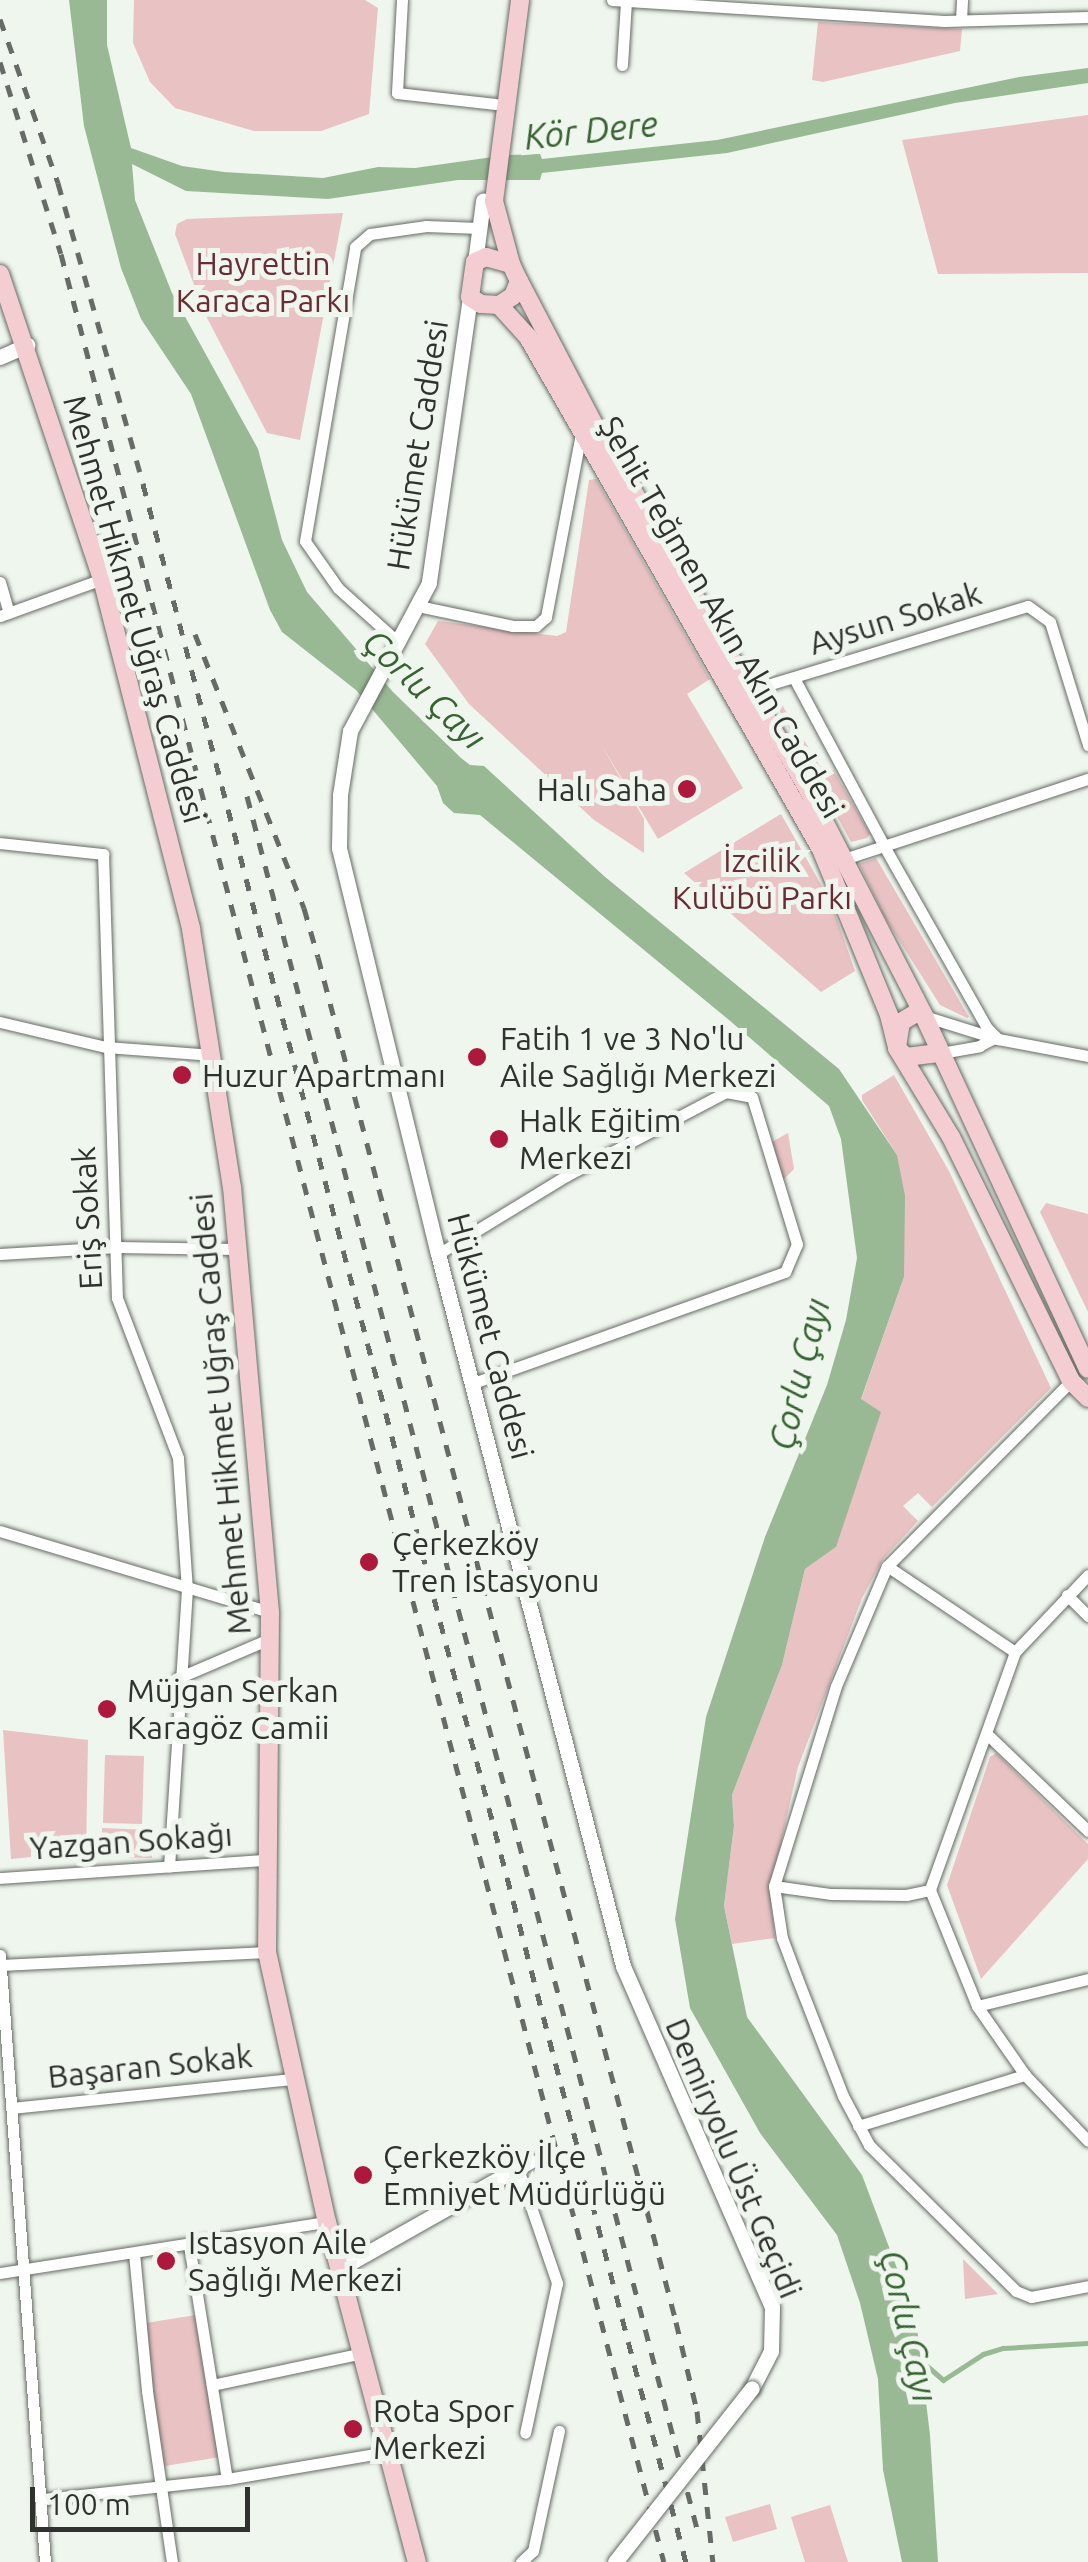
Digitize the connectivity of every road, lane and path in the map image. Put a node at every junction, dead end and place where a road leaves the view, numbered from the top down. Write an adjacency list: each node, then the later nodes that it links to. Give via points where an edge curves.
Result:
1 (402, 0): 13 (street, via 397,92)
2 (508, 0): 13 (main road)
3 (520, 0): 14 (main road)
4 (612, 0): 7 (street)
5 (962, 0): 11 (street)
6 (1050, 0): 10 (street)
7 (626, 1): 8 (street); 12 (street)
8 (742, 3): 11 (street)
9 (1088, 17): 10 (street)
10 (1051, 18): 11 (street)
11 (961, 20)
12 (622, 65)
13 (496, 104): 14 (main road)
14 (498, 129): 15 (main road)
15 (488, 201): 16 (street); 18 (main road, Şehit Teğmen Akın Akın Caddesi)
16 (479, 228): 17 (street); 30 (street, via 370,234 355,247 305,541 338,588)
17 (475, 262): 18 (main road, via 494,257); 20 (main road)
18 (515, 273): 21 (main road, via 513,296); 32 (main road, Şehit Teğmen Akın Akın Caddesi, via 596,428)
19 (0, 274): 23 (main road, Mehmet Hikmet Uğraş Caddesi)
20 (470, 297): 21 (main road); 22 (street, Hükümet Caddesi)
21 (495, 305): 22 (street); 25 (main road, Şehit Teğmen Akın Akın Caddesi, via 528,337)
22 (466, 328): 28 (street, Hükümet Caddesi, via 429,583)
23 (27, 344): 24 (street); 26 (main road, Mehmet Hikmet Uğraş Caddesi)
24 (0, 357)
25 (581, 434): 28 (street, via 546,617 536,626 512,626); 42 (main road, Şehit Teğmen Akın Akın Caddesi, via 821,850)
26 (102, 579): 29 (street); 44 (main road, Mehmet Hikmet Uğraş Caddesi, via 186,910)
27 (0, 582): 29 (street)
28 (418, 606): 30 (street, Hükümet Caddesi)
29 (4, 614)
30 (396, 649): 49 (street, Hükümet Caddesi, via 356,718 340,794 339,848)
31 (794, 678): 32 (street, Aysun Sokak); 33 (street, Aysun Sokak, via 1028,606 1050,622); 36 (street)
32 (751, 690): 37 (main road, Şehit Teğmen Akın Akın Caddesi)
33 (1086, 737)
34 (1088, 779): 36 (street)
35 (0, 843): 41 (street, Eriş Sokak, via 103,854)
36 (884, 846): 37 (street); 40 (street)
37 (844, 859): 38 (main road, Şehit Teğmen Akın Akın Caddesi)
38 (924, 1016): 40 (street); 42 (main road, via 901,1022); 43 (main road, Şehit Teğmen Akın Akın Caddesi)
39 (0, 1022): 41 (street)
40 (996, 1039): 43 (street); 45 (street)
41 (106, 1046): 44 (street); 46 (street, Eriş Sokak)
42 (897, 1048): 43 (main road, via 906,1056); 52 (main road, Şehit Teğmen Akın Akın Caddesi, via 951,1137)
43 (941, 1052): 50 (main road)
44 (213, 1055): 47 (main road, Mehmet Hikmet Uğraş Caddesi)
45 (1088, 1056)
46 (116, 1247): 47 (street); 48 (street); 58 (street, Eriş Sokak, via 117,1298 178,1458)
47 (236, 1249): 60 (main road, Mehmet Hikmet Uğraş Caddesi)
48 (0, 1254)
49 (438, 1254): 53 (street, Hükümet Caddesi); 53 (street, via 566,1176 726,1092 752,1097 796,1244 785,1272)
50 (1083, 1350): 51 (main road)
51 (1088, 1369)
52 (1072, 1381): 54 (main road, Şehit Teğmen Akın Akın Caddesi); 56 (street)
53 (473, 1383): 75 (street, Hükümet Caddesi)
54 (1088, 1398)
55 (0, 1532): 58 (street)
56 (887, 1566): 63 (street); 70 (street, via 836,1686)
57 (1088, 1575): 59 (street)
58 (187, 1589): 60 (street); 64 (street, Eriş Sokak)
59 (1067, 1595): 61 (street); 63 (street)
60 (270, 1612): 62 (main road, Mehmet Hikmet Uğraş Caddesi)
61 (1088, 1616)
62 (269, 1639): 64 (street); 67 (main road, Mehmet Hikmet Uğraş Caddesi)
63 (1015, 1652): 65 (street)
64 (178, 1678): 68 (street, Eriş Sokak)
65 (987, 1734): 66 (street); 71 (street)
66 (1088, 1831)
67 (265, 1860): 68 (street, Yazgan Sokağı); 72 (main road, Mehmet Hikmet Uğraş Caddesi)
68 (170, 1866): 69 (street, Yazgan Sokağı)
69 (0, 1878)
70 (774, 1886): 71 (street, via 906,1896); 81 (street, via 782,1938)
71 (930, 1890): 77 (street)
72 (266, 1952): 74 (street); 79 (main road, Mehmet Hikmet Uğraş Caddesi)
73 (0, 1956): 74 (street)
74 (1, 1965): 80 (street)
75 (623, 1966): 103 (street, Demiryolu Üst Geçidi, bridge, via 768,2293 773,2339 752,2388)
76 (1088, 1979): 77 (street)
77 (977, 2006): 78 (street)
78 (1025, 2075): 81 (street); 82 (street)
79 (294, 2079): 80 (street, Başaran Sokak); 84 (main road, Mehmet Hikmet Uğraş Caddesi)
80 (12, 2108): 87 (street)
81 (858, 2126): 90 (street, via 868,2145 1016,2291 1031,2296)
82 (1088, 2141)
83 (524, 2163): 88 (street); 94 (street, via 557,2283)
84 (327, 2222): 85 (street); 88 (main road, Mehmet Hikmet Uğraş Caddesi)
85 (189, 2245): 86 (street); 92 (street)
86 (134, 2253): 87 (street); 97 (street)
87 (25, 2269): 89 (street); 98 (street)
88 (339, 2269): 91 (main road, Mehmet Hikmet Uğraş Caddesi)
89 (0, 2273)
90 (1088, 2286)
91 (362, 2353): 92 (street); 95 (main road, Mehmet Hikmet Uğraş Caddesi)
92 (212, 2384): 96 (street)
93 (558, 2431): 102 (street, via 533,2551)
94 (525, 2433)
95 (386, 2452): 96 (street); 101 (main road, Mehmet Hikmet Uğraş Caddesi)
96 (227, 2480): 97 (street)
97 (159, 2485): 98 (street); 100 (street)
98 (44, 2499): 99 (street)
99 (45, 2562)
100 (172, 2562)
101 (417, 2562)
102 (522, 2562)
103 (615, 2562)

